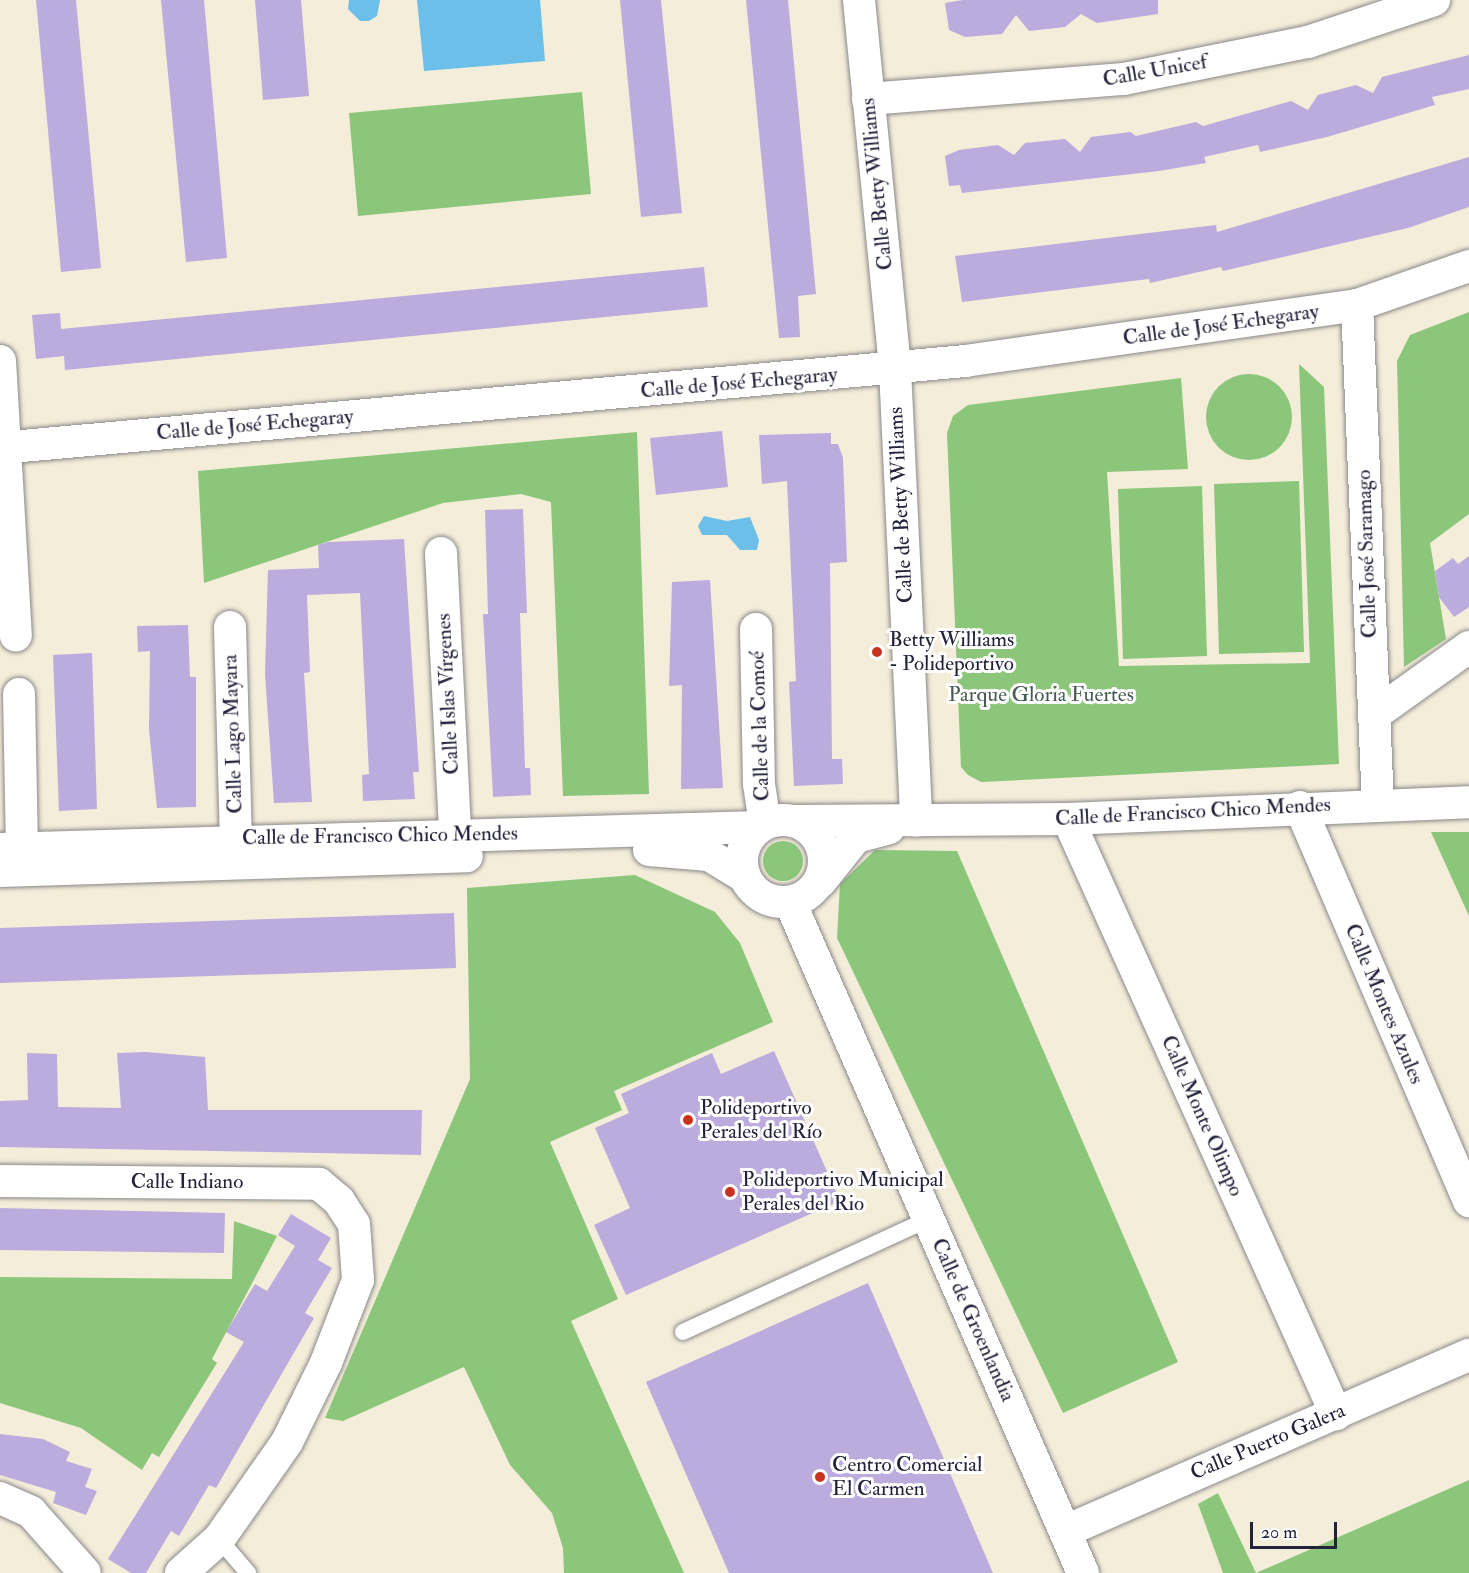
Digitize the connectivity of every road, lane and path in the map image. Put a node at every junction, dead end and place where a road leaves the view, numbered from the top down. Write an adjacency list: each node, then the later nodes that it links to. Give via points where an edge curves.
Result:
1 (859, 0): 3 (street, Calle Betty Williams)
2 (1434, 0): 3 (street, Calle Unicef, via 1308,42 1124,79)
3 (868, 99): 7 (street, Calle Betty Williams)
4 (1469, 266): 5 (street, Calle de José Echegaray)
5 (1357, 305): 7 (street, Calle de José Echegaray); 15 (street, Calle José Saramago)
6 (0, 361): 8 (street)
7 (895, 369): 8 (street, Calle de José Echegaray); 21 (street, Calle de Betty Williams)
8 (4, 447): 12 (street)
9 (441, 553): 23 (street, Calle Islas Vírgenes)
10 (230, 627): 24 (street, Calle Lago Mayara)
11 (756, 629): 22 (street, Calle de la Comoé)
12 (16, 636)
13 (1469, 648): 15 (street)
14 (19, 694): 25 (street)
15 (1374, 715): 17 (street, Calle José Saramago)
16 (1469, 802): 17 (street, Calle de Francisco Chico Mendes)
17 (1378, 803): 18 (street, Calle de Francisco Chico Mendes)
18 (1300, 807): 19 (street, Calle de Francisco Chico Mendes); 31 (street, Calle Montes Azules)
19 (1068, 819): 21 (street, Calle de Francisco Chico Mendes); 35 (street, Calle Monte Olimpo)
20 (797, 821): 21 (street, Calle de Francisco Chico Mendes); 22 (street); 28 (street, via 822,846)
21 (916, 821): 28 (street, Calle de Francisco Chico Mendes, via 856,837)
22 (762, 825): 23 (street, Calle de Francisco Chico Mendes); 27 (street, via 743,849)
23 (454, 834): 24 (street, Calle de Francisco Chico Mendes)
24 (236, 840): 25 (street, Calle de Francisco Chico Mendes)
25 (11, 848)
26 (0, 871): 27 (street, Calle de Francisco Chico Mendes, via 676,849 709,855)
27 (745, 877): 29 (street, via 763,897)
28 (820, 882): 29 (street)
29 (790, 902): 32 (street, Calle de Groenlandia)
30 (0, 1181): 38 (street, Calle Indiano, via 319,1184 339,1201 354,1224 357,1280 327,1363 287,1442)
31 (1469, 1201)
32 (927, 1220): 33 (lane); 37 (street, Calle de Groenlandia)
33 (683, 1332)
34 (1469, 1355): 35 (street, Calle Puerto Galera)
35 (1336, 1414): 37 (street, Calle Puerto Galera)
36 (0, 1498): 39 (street, via 32,1512)
37 (1068, 1530): 42 (street, Calle de Groenlandia)
38 (219, 1539): 40 (street); 41 (lane)
39 (85, 1573)
40 (181, 1573)
41 (248, 1573)
42 (1083, 1573)

